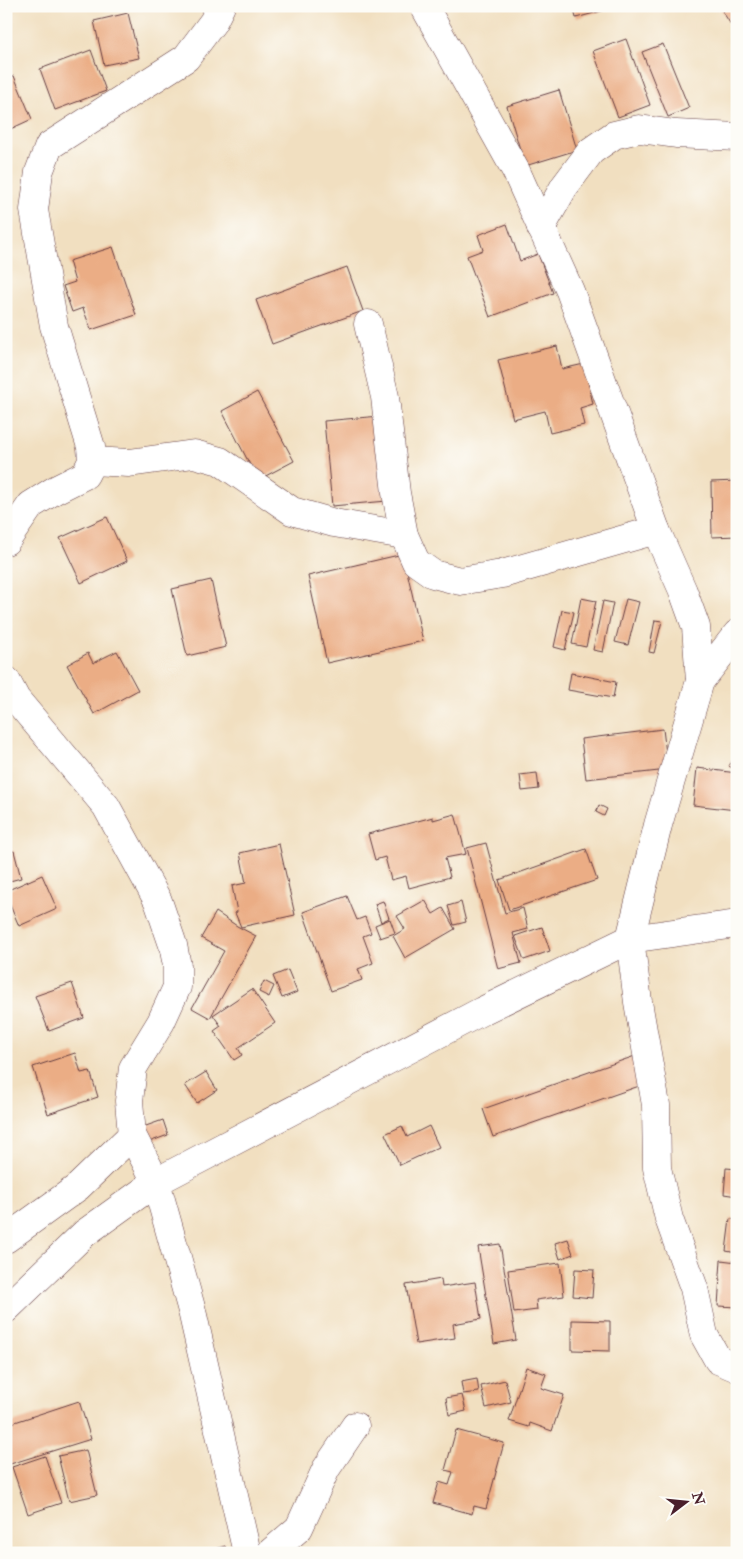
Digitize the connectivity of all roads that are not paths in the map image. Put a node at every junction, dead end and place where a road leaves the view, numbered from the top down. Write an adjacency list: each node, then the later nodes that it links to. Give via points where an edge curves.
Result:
1 (221, 6): 6 (street, via 186,58 49,146 39,172 34,210 54,326 91,446)
2 (424, 6): 4 (street, via 516,171)
3 (737, 137): 4 (street, via 639,129 614,135 591,152 564,187)
4 (541, 228): 7 (street, via 570,291)
5 (368, 324): 8 (street, via 385,397)
6 (92, 461): 8 (street, via 129,463 194,454 220,461 292,511 334,523); 9 (street, via 86,475 31,505)
7 (656, 530): 8 (street, via 502,574 460,581 433,574 416,562); 12 (street, via 696,628)
8 (404, 535)
9 (6, 541)
10 (737, 634): 12 (street)
11 (6, 680): 15 (street, via 16,699 106,806 158,901 173,945 177,987 161,1022 133,1068 129,1101)
12 (700, 681): 14 (street, via 658,825)
13 (737, 924): 14 (street)
14 (630, 939): 16 (street, via 482,1011); 19 (street, via 656,1104 657,1168 669,1219 694,1288 704,1335 718,1360)
15 (132, 1136): 16 (street); 17 (street, via 78,1187)
16 (156, 1182): 18 (street, via 85,1233); 21 (street, via 192,1311)
17 (6, 1239)
18 (6, 1309)
19 (737, 1368)
20 (355, 1426): 22 (street, via 326,1469 299,1528)
21 (247, 1553)
22 (270, 1553)

